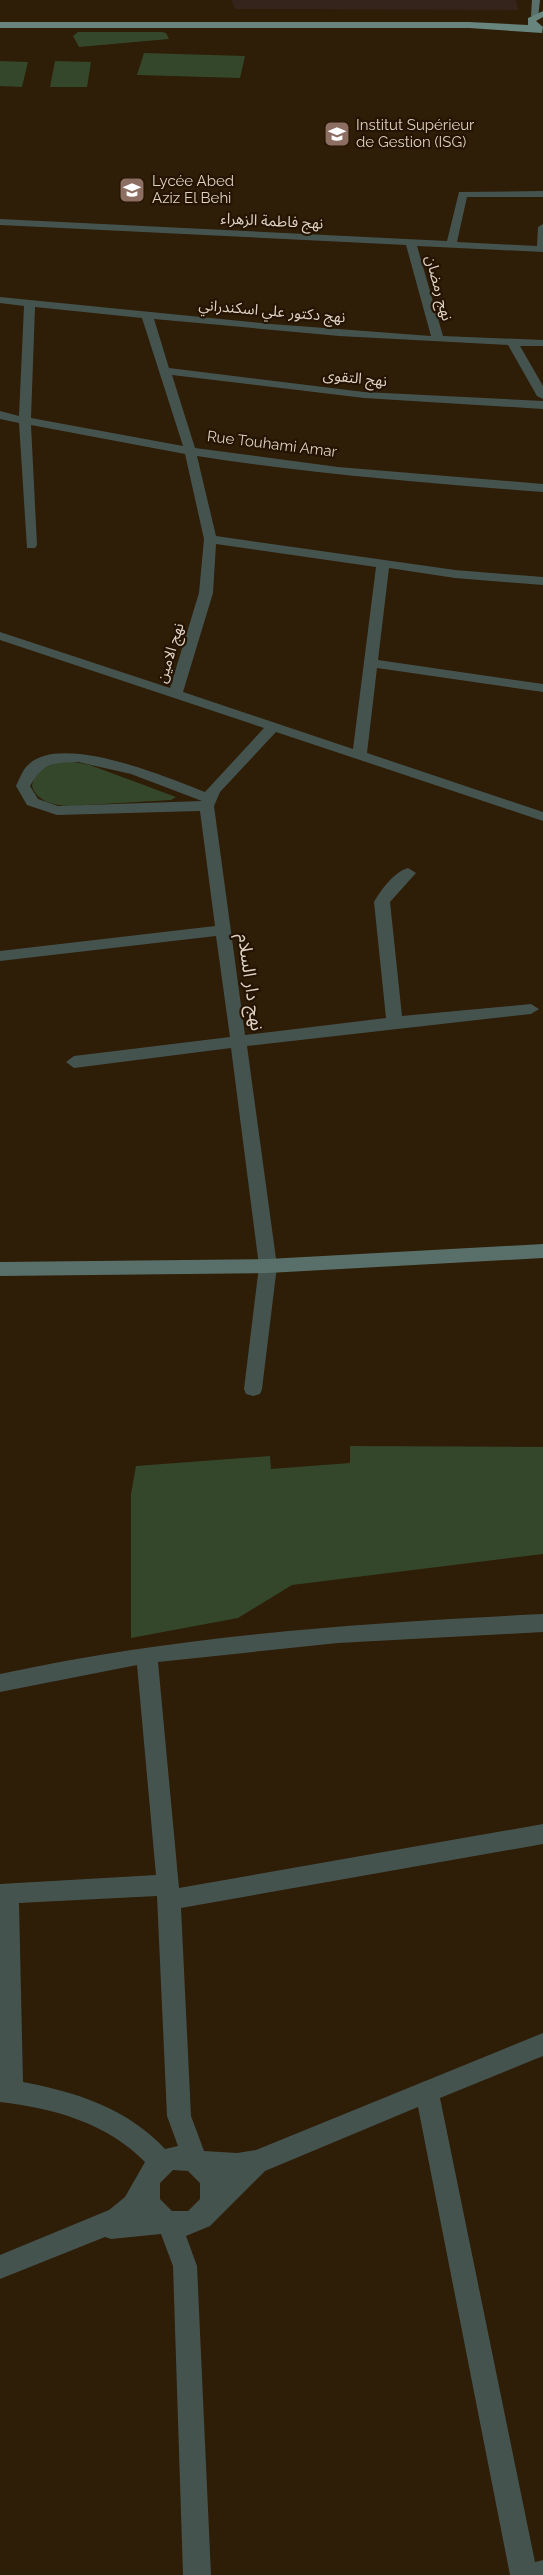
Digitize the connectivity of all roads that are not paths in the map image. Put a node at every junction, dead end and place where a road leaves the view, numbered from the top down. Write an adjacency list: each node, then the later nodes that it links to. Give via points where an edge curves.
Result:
1 (536, 0): 2 (main road)
2 (537, 16): 3 (main road, via 495,20); 5 (main road, via 531,23)
3 (0, 19)
4 (0, 25): 5 (main road, via 469,25)
5 (541, 30)
6 (543, 194): 10 (street, via 463,194)
7 (0, 222): 9 (street, نهج فاطمة الزهراء)
8 (543, 227): 11 (street)
9 (411, 243): 10 (street, نهج فاطمة الزهراء); 15 (street, نهج رمضان)
10 (451, 245): 11 (street, نهج فاطمة الزهراء)
11 (542, 249)
12 (0, 300): 13 (street, نهج دكتور علي اسكندراني)
13 (30, 303): 14 (street, نهج دكتور علي اسكندراني); 22 (street)
14 (147, 316): 15 (street, نهج دكتور علي اسكندراني); 18 (street, نهج الامين)
15 (438, 340): 16 (street, نهج دكتور علي اسكندراني)
16 (512, 342): 17 (street, نهج دكتور علي اسكندراني); 19 (street)
17 (543, 343)
18 (165, 371): 20 (street, نهج التقوى, via 364,395); 23 (street, نهج الامين)
19 (543, 396)
20 (543, 405)
21 (0, 415): 22 (street, Rue Touhami Amar)
22 (25, 421): 23 (street, Rue Touhami Amar); 26 (street)
23 (190, 450): 24 (street, Rue Touhami Amar, via 444,482); 25 (street, نهج الامين)
24 (543, 488)
25 (210, 539): 27 (street); 32 (street, نهج الامين, via 206,593)
26 (31, 545)
27 (383, 563): 28 (street); 30 (street)
28 (543, 581)
29 (0, 636): 32 (street)
30 (370, 663): 31 (street); 34 (street)
31 (543, 688)
32 (175, 694): 33 (street, نهج الامين)
33 (272, 728): 34 (street, نهج الامين); 35 (street)
34 (358, 758): 36 (street, نهج الامين)
35 (207, 802): 35 (street, via 57,811 32,802 23,786 30,770 41,762 84,756); 38 (street, نهج دار السلام)
36 (543, 817)
37 (408, 873): 41 (street, via 382,902)
38 (224, 930): 39 (street); 42 (street, نهج دار السلام)
39 (0, 956)
40 (531, 1010): 41 (street)
41 (395, 1022): 42 (street)
42 (240, 1042): 43 (street); 45 (street, نهج دار السلام)
43 (74, 1062)
44 (543, 1251): 45 (main road)
45 (268, 1266): 46 (main road); 47 (street, نهج دار السلام)
46 (0, 1269)
47 (253, 1389)
48 (542, 1625): 49 (street, via 288,1639)
49 (147, 1656): 50 (street); 52 (street)
50 (0, 1683)
51 (543, 1834): 52 (street)
52 (169, 1892): 53 (street); 57 (street)
53 (4, 1894): 55 (street)
54 (543, 2044): 56 (street)
55 (5, 2090): 58 (street, via 115,2122)
56 (427, 2092): 60 (street); 69 (street)
57 (179, 2116): 58 (street); 59 (street)
58 (165, 2162): 59 (street, via 178,2157); 61 (street, via 151,2176)
59 (198, 2162): 60 (street, via 228,2166); 62 (street, via 212,2180 214,2190)
60 (256, 2162): 62 (street)
61 (147, 2187): 63 (street, via 152,2210); 64 (street, via 134,2206)
62 (205, 2212): 63 (street, via 179,2225); 65 (street)
63 (167, 2222): 64 (street); 65 (street)
64 (100, 2229): 66 (street)
65 (185, 2266): 68 (street)
66 (0, 2267)
67 (543, 2574): 70 (street)
68 (197, 2575)
69 (524, 2575)
70 (537, 2575)

